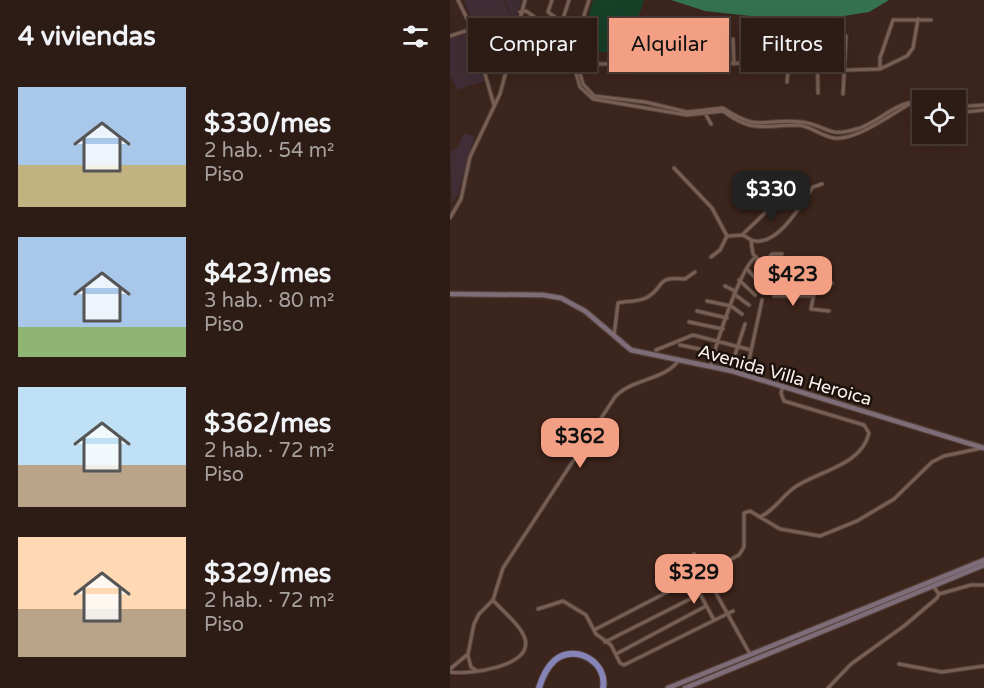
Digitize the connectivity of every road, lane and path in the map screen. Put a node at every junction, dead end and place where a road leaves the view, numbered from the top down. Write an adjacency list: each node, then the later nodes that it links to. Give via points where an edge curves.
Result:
1 (458, 0): 13 (street)
2 (525, 0): 6 (street)
3 (552, 0): 8 (street, via 548,12)
4 (570, 0): 9 (street)
5 (588, 0): 10 (street)
6 (521, 11): 7 (street); 35 (street); 38 (street, via 566,39 580,87 593,99 687,115)
7 (540, 18)
8 (557, 18)
9 (564, 18)
10 (583, 18)
11 (918, 19): 12 (street); 21 (street, via 913,48 907,56); 21 (street, via 893,20)
12 (931, 20)
13 (468, 21)
14 (468, 30): 15 (street)
15 (450, 36)
16 (846, 36): 22 (street)
17 (733, 39): 19 (street)
18 (729, 64): 19 (street)
19 (734, 64): 20 (street)
20 (741, 64)
21 (880, 69): 22 (street)
22 (844, 71)
23 (485, 72): 35 (street)
24 (579, 72): 31 (street, via 583,84 594,96 687,112 723,108 743,121 803,122 834,134 861,127)
25 (789, 72): 28 (street)
26 (817, 72): 29 (street)
27 (844, 72): 30 (street)
28 (788, 82)
29 (818, 93)
30 (843, 94)
31 (912, 101)
32 (912, 104): 38 (street, via 863,131 834,138 802,126 760,128 741,125 723,111)
33 (984, 105): 34 (street)
34 (966, 106)
35 (495, 107): 43 (street, via 470,157 461,199)
36 (984, 110): 37 (street)
37 (966, 112)
38 (705, 113): 39 (street)
39 (711, 124)
40 (674, 168): 45 (street, via 712,208)
41 (822, 184): 46 (street, via 813,187 803,206 777,232 764,240)
42 (772, 190): 44 (street, via 766,212)
43 (450, 218)
44 (742, 235): 45 (street); 46 (street)
45 (728, 236): 48 (street)
46 (752, 240): 49 (street, via 751,249)
47 (783, 254): 50 (street, via 772,254)
48 (711, 257)
49 (756, 257): 51 (street); 52 (street)
50 (772, 262): 51 (street); 54 (street)
51 (761, 265): 56 (street, via 780,282)
52 (747, 269): 55 (street); 59 (street)
53 (694, 272): 76 (street, via 688,278 664,280 645,298 616,305)
54 (787, 272)
55 (740, 280): 60 (street); 62 (street)
56 (816, 283): 57 (street); 64 (street)
57 (832, 283)
58 (725, 286): 60 (street)
59 (765, 289)
60 (734, 293): 67 (street); 68 (street)
61 (450, 294): 76 (main road, Avenida Villa Heroica, via 556,296 585,311)
62 (755, 295)
63 (774, 296): 64 (street)
64 (813, 296): 70 (street, via 811,309)
65 (762, 300): 81 (street)
66 (707, 301): 68 (street)
67 (749, 305)
68 (731, 306): 71 (street); 72 (street)
69 (697, 311): 72 (street)
70 (829, 311)
71 (742, 314)
72 (727, 318): 75 (street)
73 (689, 322): 75 (street)
74 (745, 324): 79 (street)
75 (723, 329): 77 (street)
76 (614, 336): 83 (main road, Avenida Villa Heroica, via 631,350)
77 (719, 342): 79 (street); 80 (street, via 693,336); 82 (street)
78 (681, 345): 82 (street)
79 (737, 346): 81 (street); 84 (street)
80 (656, 350)
81 (751, 350): 85 (street)
82 (714, 352): 86 (street)
83 (679, 360): 86 (main road, Avenida Villa Heroica); 99 (street, via 655,376 632,383 615,397 502,568)
84 (733, 361)
85 (747, 365)
86 (711, 366): 87 (main road, Avenida Villa Heroica)
87 (783, 386): 88 (main road, Avenida Villa Heroica); 89 (street, via 784,401 864,425 869,433 857,455 802,482 780,498 766,516)
88 (983, 448): 89 (street, via 932,462 894,499 820,536 780,530)
89 (759, 517): 93 (street, via 750,511 744,513 744,547 739,555)
90 (694, 554): 93 (street)
91 (984, 560): 108 (main road)
92 (984, 565): 95 (main road)
93 (706, 574): 94 (street); 102 (street)
94 (693, 581): 97 (street); 104 (street)
95 (932, 585): 98 (street); 116 (main road)
96 (984, 585): 98 (street)
97 (700, 594): 100 (street); 105 (street)
98 (939, 594): 117 (street, via 904,626 839,674)
99 (493, 600): 106 (street, via 474,624); 112 (street, via 523,634 525,651 511,663)
100 (706, 606): 103 (street); 107 (street)
101 (538, 609): 104 (street, via 562,601 583,612)
102 (730, 612): 103 (street); 108 (street)
103 (714, 621): 107 (street, via 624,665)
104 (594, 630): 105 (street)
105 (604, 642): 107 (street)
106 (468, 654): 111 (street); 112 (street, via 468,661)
107 (616, 654)
108 (750, 654): 115 (main road)
109 (898, 664): 110 (street, via 939,672)
110 (984, 666)
111 (450, 671): 112 (street)
112 (477, 671)
113 (539, 688): 114 (highway, via 543,675 556,659 567,654 588,657 597,665)
114 (603, 688)
115 (668, 688)
116 (685, 688)
117 (828, 688)

